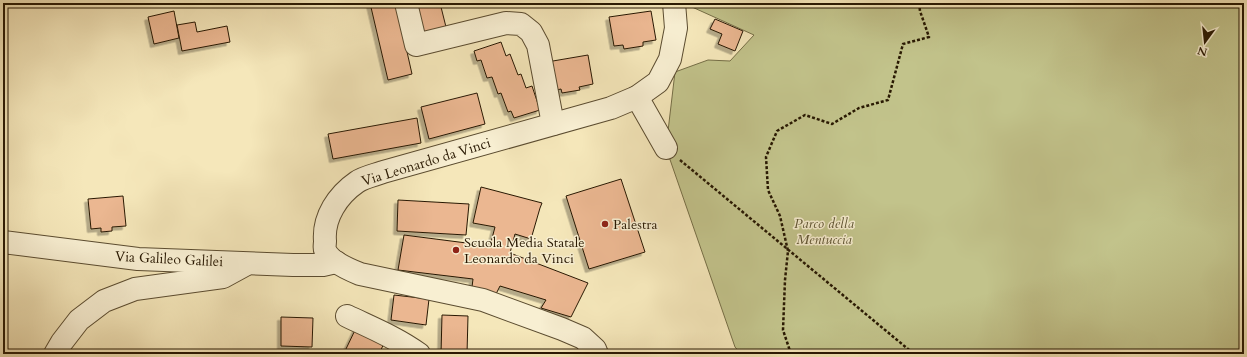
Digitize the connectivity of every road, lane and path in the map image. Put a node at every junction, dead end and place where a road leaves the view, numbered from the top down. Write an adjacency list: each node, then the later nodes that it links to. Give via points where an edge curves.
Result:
1 (406, 3): 5 (street, via 416,45 506,23 521,24 531,32 538,45)
2 (674, 3): 4 (street, Via Leonardo da Vinci, via 676,28 670,59 658,82)
3 (919, 3): 8 (path, via 930,37 903,44 888,100 858,108 832,124 805,115 777,131 766,157 768,190 780,216)
4 (637, 97): 5 (street, Via Leonardo da Vinci, via 611,108); 6 (street)
5 (553, 124): 9 (street, Via Leonardo da Vinci, via 358,181 338,199 328,217 324,232 325,251)
6 (666, 148): 8 (path)
7 (3, 242): 10 (street, Via Galileo Galilei, via 138,259)
8 (788, 251): 15 (path, via 783,330); 16 (path)
9 (336, 262): 10 (street, Via Galileo Galilei, via 323,265); 14 (street, Via Leonardo da Vinci, via 360,274 483,300 583,338)
10 (248, 263): 12 (street, via 223,277 135,290 104,301 79,320)
11 (347, 316): 13 (street, via 406,344)
12 (56, 354)
13 (419, 354)
14 (597, 354)
15 (790, 354)
16 (914, 354)

